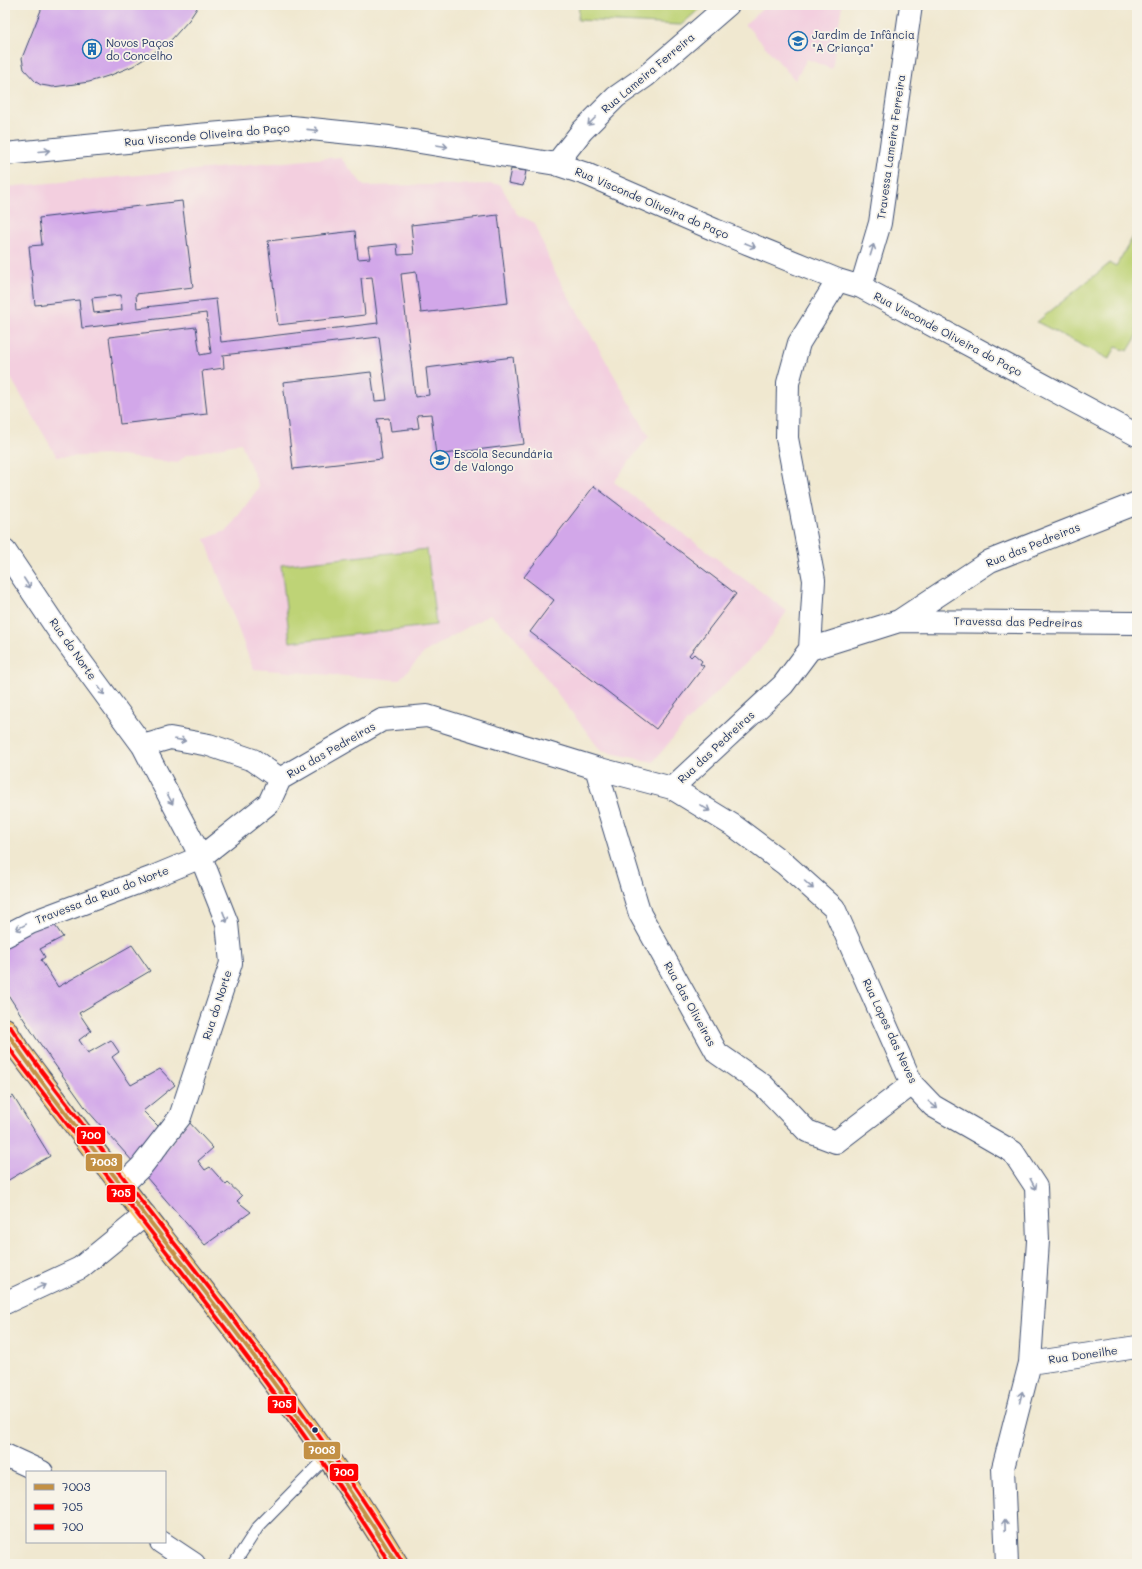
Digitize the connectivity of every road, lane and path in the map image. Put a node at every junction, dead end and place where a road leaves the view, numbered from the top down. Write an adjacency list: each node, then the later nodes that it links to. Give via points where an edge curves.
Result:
1 (728, 5): 4 (street, Rua Lameira Ferreira, one-way to 4, via 646,76 616,97 582,131)
2 (911, 5): 6 (street, Travessa Lameira Ferreira, one-way to 2, via 880,223)
3 (5, 154): 4 (street, Rua Visconde Oliveira do Paço, one-way to 4, via 292,127 389,137)
4 (556, 164): 5 (street, Rua Visconde Oliveira do Paço, one-way to 5, via 586,174)
5 (838, 280): 6 (street, Rua Visconde Oliveira do Paço); 12 (street, via 799,343 788,384 787,438 814,580)
6 (861, 287): 7 (street, Rua Visconde Oliveira do Paço)
7 (1137, 435)
8 (1137, 504): 10 (street, Rua das Pedreiras, via 990,561)
9 (7, 557): 13 (street, Rua do Norte, one-way to 13)
10 (899, 621): 11 (street, Travessa das Pedreiras); 12 (street, Rua das Pedreiras)
11 (1137, 623)
12 (810, 649): 16 (street, Rua das Pedreiras, via 783,685)
13 (143, 746): 15 (street, one-way to 15, via 170,738 209,745 252,760); 17 (street, Rua do Norte, one-way to 17)
14 (596, 768): 15 (street, Rua das Pedreiras, via 427,716 382,720); 16 (street, Rua das Pedreiras); 20 (street, Rua das Oliveiras, via 640,914 717,1053 763,1085 807,1131 836,1142)
15 (280, 779): 17 (street, Rua das Pedreiras, via 269,803)
16 (672, 788): 20 (street, Rua Lopes das Neves, one-way to 20, via 734,826 786,865 834,908)
17 (201, 857): 18 (street, Travessa da Rua do Norte, one-way to 18, via 30,922); 21 (street, Rua do Norte, one-way to 21, via 227,923 231,963 180,1117 141,1167)
18 (5, 936)
19 (5, 1029): 21 (main road)
20 (912, 1084): 25 (street, Rua Lopes das Neves, one-way to 25, via 933,1106 1013,1152 1036,1187 1038,1241)
21 (121, 1186): 22 (main road)
22 (144, 1215): 23 (street, one-way to 22, via 80,1268); 27 (main road, via 278,1387)
23 (5, 1303)
24 (1137, 1348): 25 (street, Rua Doneilhe)
25 (1030, 1362): 33 (street, Rua Lopes das Neves, one-way to 25, via 1003,1468)
26 (5, 1455): 28 (street)
27 (327, 1457): 31 (lane, via 258,1527); 32 (main road)
28 (40, 1471)
29 (162, 1543): 30 (street)
30 (194, 1564)
31 (234, 1564)
32 (397, 1564)
33 (1007, 1564)

